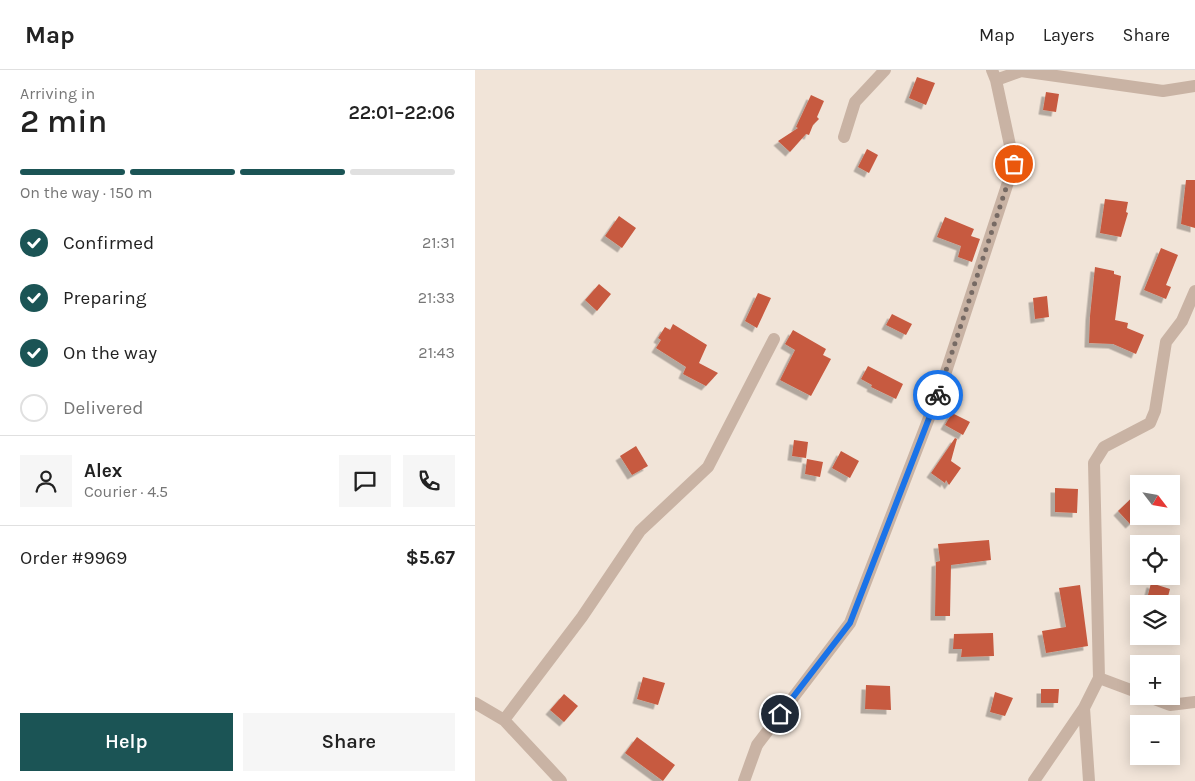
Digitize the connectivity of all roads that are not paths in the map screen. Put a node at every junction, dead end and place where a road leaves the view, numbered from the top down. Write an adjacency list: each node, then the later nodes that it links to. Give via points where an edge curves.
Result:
1 (885, 70): 4 (street, via 855,102)
2 (994, 75): 3 (street, via 1021,71 1163,90); 15 (street, via 1014,164 942,384 850,623 757,745)
3 (1195, 86)
4 (844, 137)
5 (1195, 291): 7 (street, via 1182,321 1166,342 1155,411 1150,423 1104,448 1094,462)
6 (774, 339): 13 (street, via 708,467 640,531 582,617)
7 (1099, 678): 8 (street); 12 (street)
8 (1130, 690)
9 (1195, 702): 11 (street)
10 (475, 703): 13 (street)
11 (1180, 704)
12 (1084, 708): 16 (street); 17 (street)
13 (504, 720): 14 (street)
14 (561, 781)
15 (744, 781)
16 (1034, 781)
17 (1089, 781)

